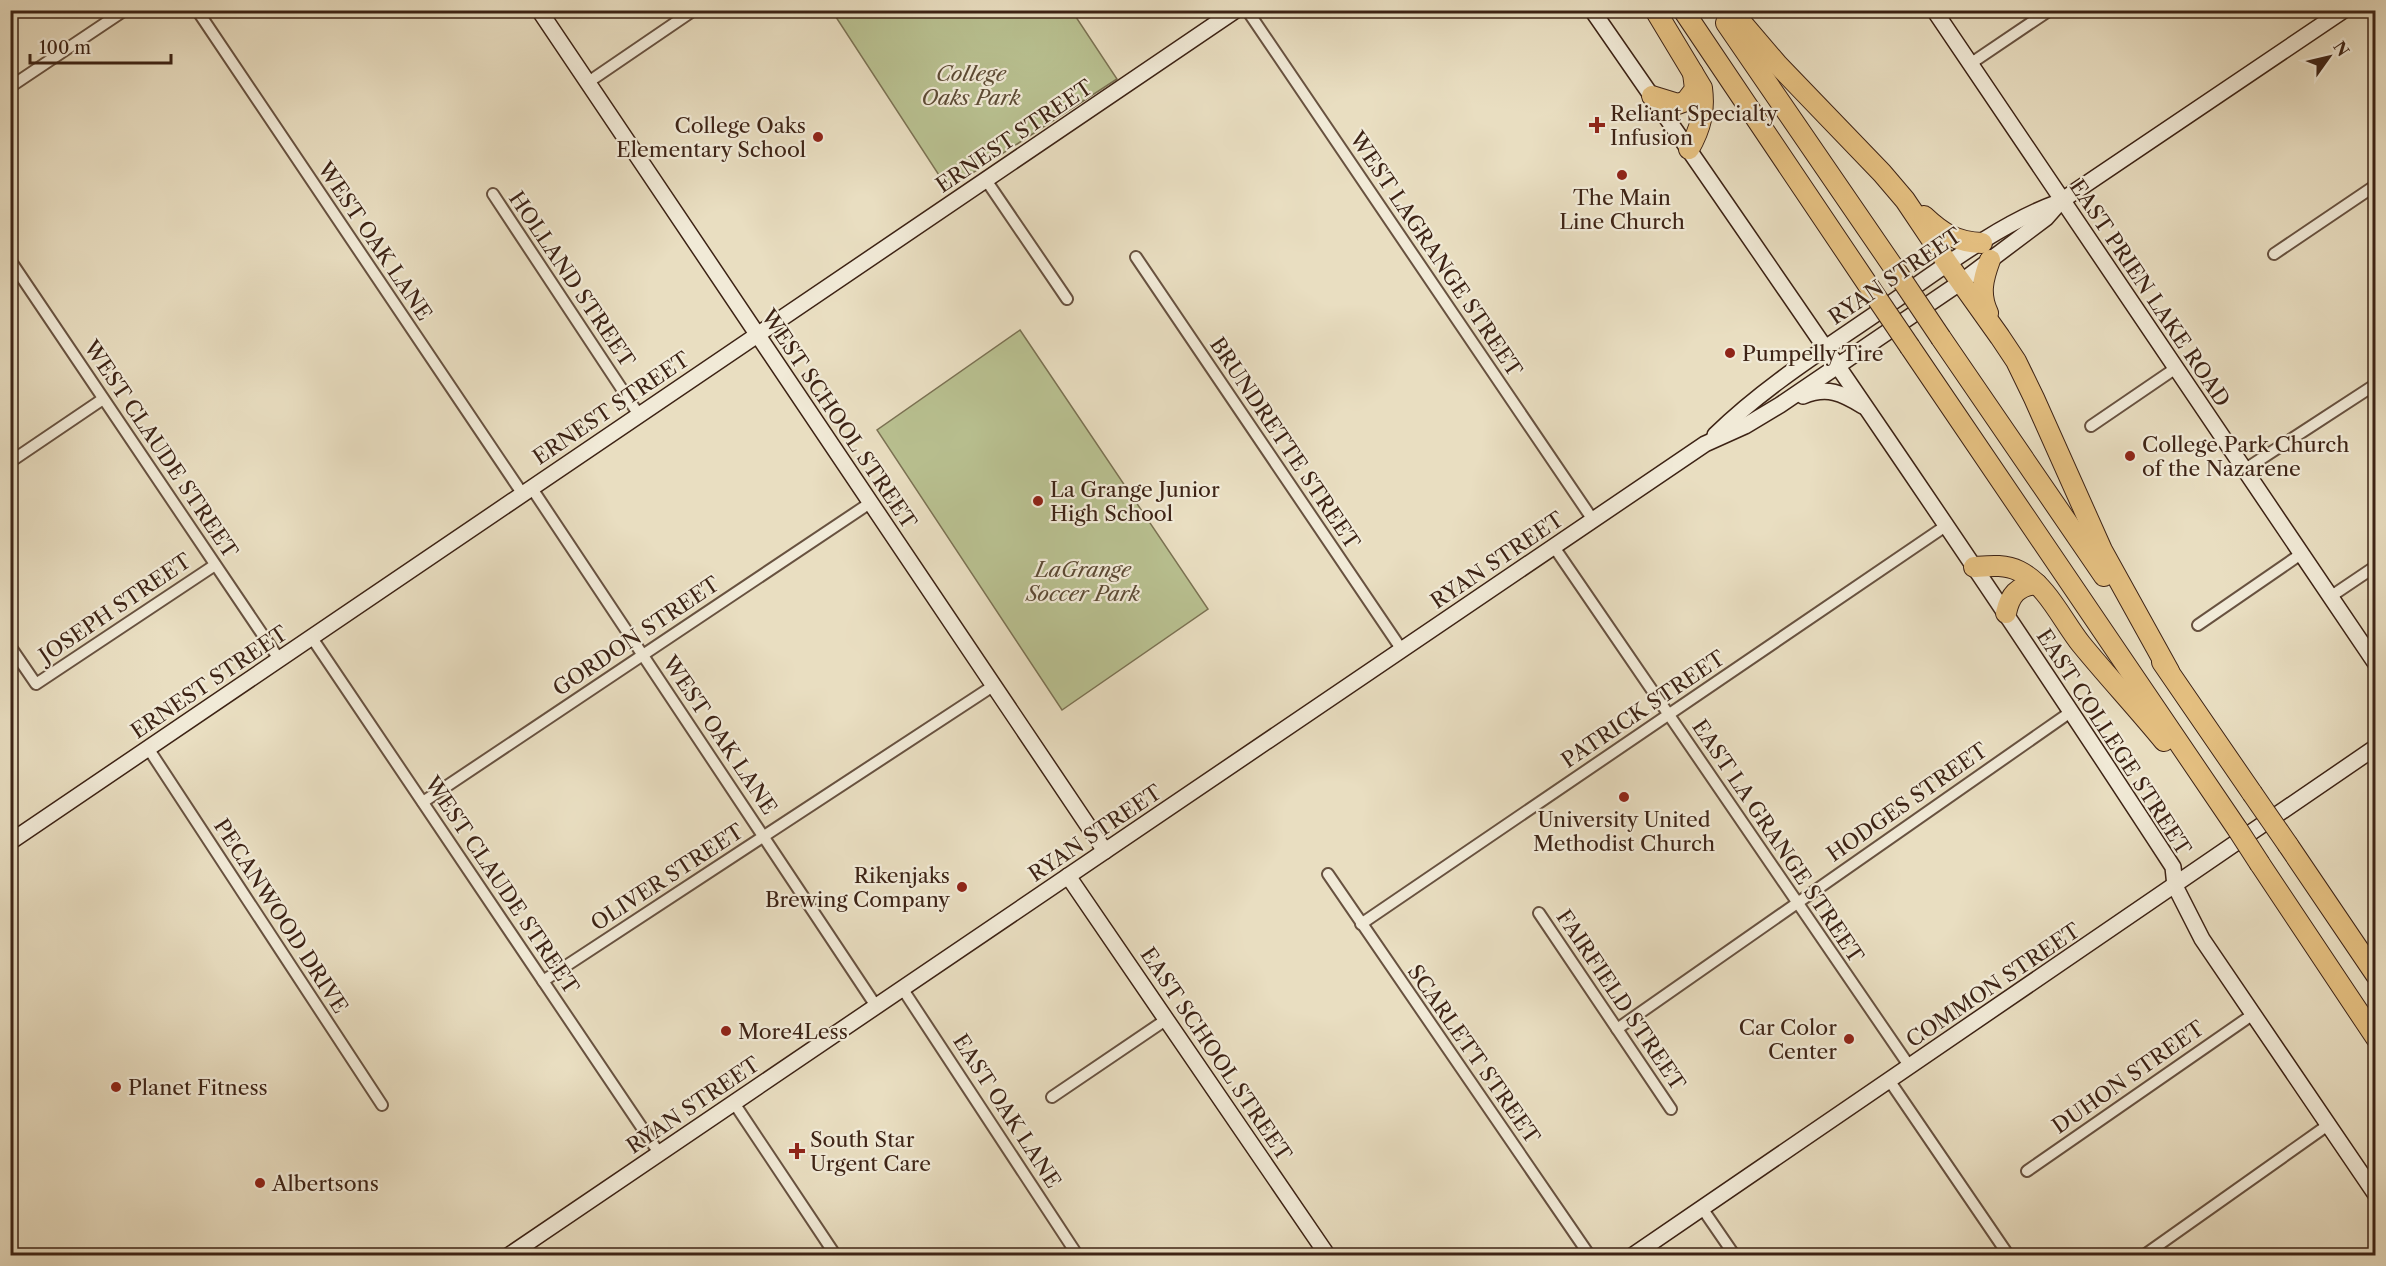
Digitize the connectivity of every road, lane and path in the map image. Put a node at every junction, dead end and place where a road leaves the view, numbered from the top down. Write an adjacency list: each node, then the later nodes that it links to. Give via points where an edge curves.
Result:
1 (125, 10): 18 (street)
2 (197, 10): 48 (street, WEST OAK LANE)
3 (539, 10): 17 (street, WEST SCHOOL STREET)
4 (694, 10): 17 (street)
5 (1236, 10): 21 (street, ERNEST STREET)
6 (1247, 10): 50 (street, WEST LAGRANGE STREET)
7 (1592, 10): 19 (street, EAST COLLEGE STREET)
8 (1655, 10): 16 (highway)
9 (1683, 10): 74 (highway, bridge)
10 (1718, 10): 67 (highway, bridge)
11 (1731, 10): 23 (highway)
12 (1934, 10): 15 (street, EAST PRIEN LAKE ROAD)
13 (2050, 10): 15 (street)
14 (2336, 13): 25 (street, RYAN STREET)
15 (1970, 64): 25 (street, EAST PRIEN LAKE ROAD)
16 (1693, 73): 19 (highway, via 1695,89 1686,101 1678,104); 20 (highway, via 1702,88 1704,102 1702,120)
17 (587, 83): 34 (street, WEST SCHOOL STREET)
18 (10, 87)
19 (1652, 96): 20 (street, EAST COLLEGE STREET)
20 (1689, 149): 36 (street, EAST COLLEGE STREET)
21 (986, 180): 33 (street); 34 (street, ERNEST STREET)
22 (2376, 185): 27 (street)
23 (1897, 190): 26 (highway, via 1948,235); 30 (highway)
24 (493, 194): 43 (street, HOLLAND STREET)
25 (2061, 201): 26 (street, RYAN STREET, via 2046,218); 38 (street, EAST PRIEN LAKE ROAD)
26 (1986, 252): 30 (street, RYAN STREET); 32 (street, RYAN STREET); 35 (highway, via 1982,294)
27 (2274, 254)
28 (1136, 257): 63 (street, BRUNDRETTE STREET)
29 (10, 260): 31 (street, WEST CLAUDE STREET)
30 (1948, 264): 32 (highway); 36 (street, RYAN STREET)
31 (15, 277): 40 (street, WEST CLAUDE STREET)
32 (1961, 282): 35 (highway); 37 (street, RYAN STREET)
33 (1067, 299)
34 (757, 335): 43 (street, ERNEST STREET); 49 (street, WEST SCHOOL STREET)
35 (2000, 337): 67 (highway, via 2034,398 2102,549)
36 (1827, 348): 37 (street, EAST COLLEGE STREET); 45 (street, RYAN STREET, via 1764,392)
37 (1839, 365): 41 (street, RYAN STREET); 42 (street, EAST COLLEGE STREET)
38 (2176, 368): 44 (street); 47 (street, EAST PRIEN LAKE ROAD)
39 (2376, 384): 47 (street)
40 (103, 399): 46 (street); 54 (street, WEST CLAUDE STREET)
41 (1780, 405): 42 (street, via 1826,390); 45 (street, RYAN STREET)
42 (1869, 410): 51 (street, EAST COLLEGE STREET)
43 (639, 415): 48 (street, ERNEST STREET)
44 (2091, 426)
45 (1705, 444): 50 (street, RYAN STREET)
46 (10, 462)
47 (2244, 470): 53 (street, EAST PRIEN LAKE ROAD)
48 (526, 490): 61 (street, ERNEST STREET); 64 (street, WEST OAK LANE)
49 (870, 503): 64 (street, GORDON STREET); 68 (street, WEST SCHOOL STREET)
50 (1593, 520): 52 (street, RYAN STREET)
51 (1947, 525): 56 (street, EAST COLLEGE STREET); 70 (street, PATRICK STREET)
52 (1554, 547): 63 (street, RYAN STREET); 70 (street, EAST LA GRANGE STREET)
53 (2301, 554): 58 (street, EAST PRIEN LAKE ROAD); 60 (street)
54 (215, 565): 62 (street, JOSEPH STREET, via 36,684); 65 (street, WEST CLAUDE STREET)
55 (2376, 566): 58 (street)
56 (1974, 567): 57 (highway, via 2011,567); 59 (street, EAST COLLEGE STREET)
57 (2037, 584): 59 (highway, via 2025,585 2015,592); 74 (highway, via 2199,786)
58 (2330, 597): 66 (street, EAST PRIEN LAKE ROAD)
59 (2006, 613): 69 (street, EAST COLLEGE STREET)
60 (2198, 625)
61 (312, 638): 65 (street, ERNEST STREET); 73 (street, WEST CLAUDE STREET)
62 (10, 646)
63 (1402, 650): 77 (street, RYAN STREET)
64 (643, 655): 73 (street, GORDON STREET); 75 (street, WEST OAK LANE)
65 (279, 659): 72 (street, ERNEST STREET)
66 (2376, 664)
67 (2169, 671): 84 (highway, bridge)
68 (993, 686): 75 (street, OLIVER STREET); 77 (street, WEST SCHOOL STREET)
69 (2072, 711): 80 (street, EAST COLLEGE STREET, via 2173,867); 81 (street, HODGES STREET)
70 (1669, 716): 81 (street, EAST LA GRANGE STREET); 83 (street, PATRICK STREET)
71 (2376, 747): 80 (street, COMMON STREET)
72 (148, 748): 76 (street, ERNEST STREET); 96 (street, PECANWOOD DRIVE)
73 (423, 802): 85 (street, WEST CLAUDE STREET)
74 (2223, 808): 91 (highway, bridge)
75 (765, 837): 85 (street, OLIVER STREET); 87 (street, WEST OAK LANE)
76 (10, 842)
77 (1105, 851): 79 (street, RYAN STREET)
78 (1328, 874): 83 (street, SCARLETT STREET)
79 (1068, 876): 86 (street, RYAN STREET); 89 (street, EAST SCHOOL STREET)
80 (2175, 886): 88 (street, EAST COLLEGE STREET, via 2202,939); 92 (street, COMMON STREET)
81 (1796, 902): 90 (street, HODGES STREET); 92 (street, EAST LA GRANGE STREET)
82 (1539, 913): 90 (street, FAIRFIELD STREET)
83 (1361, 924): 107 (street, SCARLETT STREET)
84 (2376, 975)
85 (543, 981): 99 (street, WEST CLAUDE STREET)
86 (902, 988): 87 (street, RYAN STREET); 103 (street, EAST OAK LANE)
87 (876, 1006): 95 (street, RYAN STREET)
88 (2252, 1015): 98 (street, EAST COLLEGE STREET); 100 (street, DUHON STREET)
89 (1167, 1019): 94 (street); 106 (street, EAST SCHOOL STREET)
90 (1617, 1029): 97 (street, FAIRFIELD STREET)
91 (2376, 1038)
92 (1910, 1067): 93 (street, COMMON STREET)
93 (1889, 1080): 102 (street, COMMON STREET); 110 (street)
94 (1052, 1097)
95 (734, 1102): 99 (street, RYAN STREET); 105 (street)
96 (382, 1105)
97 (1671, 1109)
98 (2328, 1125): 101 (street, EAST COLLEGE STREET); 111 (street)
99 (659, 1153): 104 (street, RYAN STREET)
100 (2027, 1171)
101 (2376, 1195)
102 (1702, 1208): 108 (street, COMMON STREET); 109 (street)
103 (1077, 1255)
104 (508, 1256)
105 (836, 1256)
106 (1328, 1256)
107 (1590, 1256)
108 (1632, 1256)
109 (1735, 1256)
110 (2009, 1256)
111 (2144, 1256)

